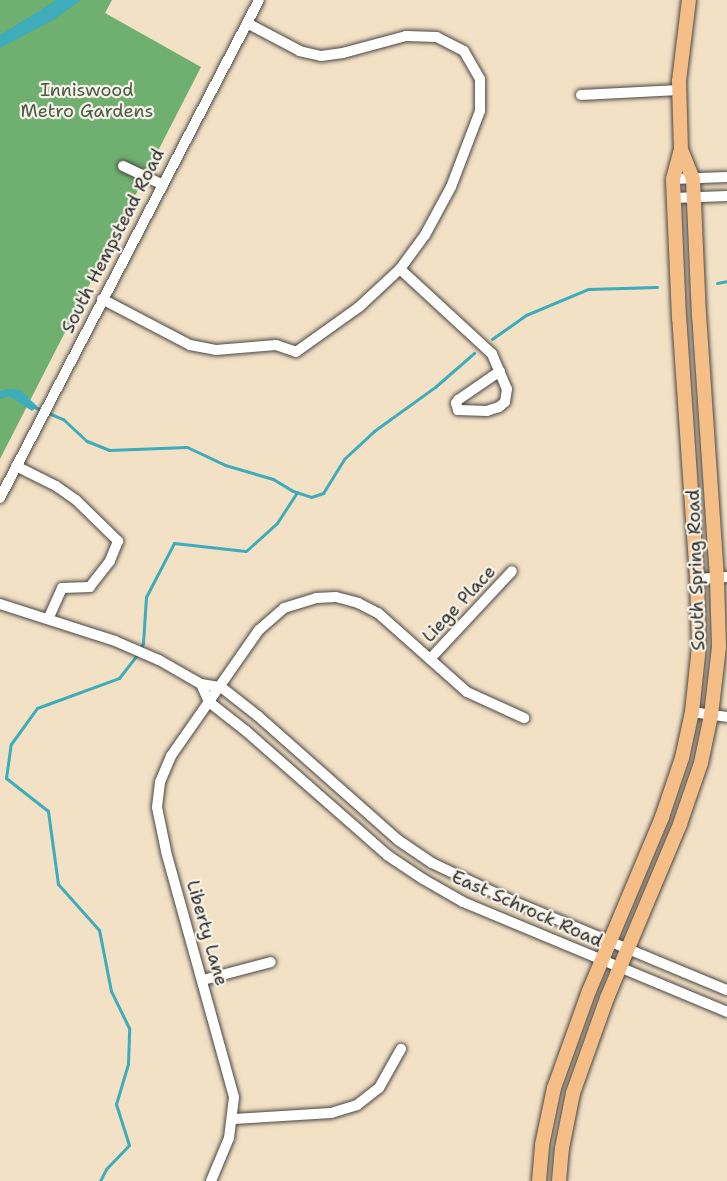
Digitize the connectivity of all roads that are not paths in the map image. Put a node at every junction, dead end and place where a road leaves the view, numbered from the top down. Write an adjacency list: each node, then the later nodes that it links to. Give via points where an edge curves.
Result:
1 (259, 0): 3 (street, South Hempstead Road)
2 (689, 0): 4 (main road, South Spring Road)
3 (247, 23): 11 (street, South Hempstead Road); 15 (street, via 300,51 321,56 406,36 437,36 464,51 480,79 480,111 451,187 426,236)
4 (680, 90): 5 (street); 6 (main road, South Spring Road)
5 (581, 96)
6 (681, 150): 9 (main road, South Spring Road); 10 (main road, South Spring Road)
7 (123, 166): 11 (street)
8 (727, 177): 10 (street)
9 (673, 179): 10 (street); 13 (main road, South Spring Road)
10 (693, 179): 14 (main road, South Spring Road)
11 (161, 184): 16 (street, South Hempstead Road)
12 (727, 196): 14 (street)
13 (674, 198): 14 (street); 22 (main road, South Spring Road)
14 (694, 198): 21 (main road, South Spring Road, via 699,317)
15 (400, 269): 16 (street, via 359,307 296,352 276,345 216,350 190,345); 17 (street, via 492,354)
16 (102, 299): 18 (street, South Hempstead Road)
17 (500, 371): 17 (street, via 507,396 500,407 487,411 458,410 458,400)
18 (16, 466): 19 (street, South Hempstead Road); 24 (street, via 76,500 118,541 110,561 90,587 62,588)
19 (0, 498)
20 (512, 571): 25 (street, Liege Place)
21 (722, 578): 22 (street); 30 (main road, South Spring Road)
22 (698, 579): 29 (main road, South Spring Road, via 699,646)
23 (0, 604): 24 (street)
24 (48, 619): 26 (street, via 115,641)
25 (430, 660): 27 (street, Liberty Lane, via 378,614 358,603 336,597 316,598 284,608 270,618); 32 (street, Liberty Lane, via 467,692)
26 (201, 684): 27 (street); 28 (street, East Schrock Road)
27 (221, 687): 28 (street, Liberty Lane); 33 (street, East Schrock Road, via 398,840 432,863)
28 (209, 702): 35 (street, East Schrock Road, via 387,855 423,879 463,902); 38 (street, Liberty Lane, via 171,756 160,782 157,807)
29 (692, 712): 30 (street); 33 (main road, South Spring Road, via 682,758 662,817)
30 (711, 715): 31 (street); 34 (main road, South Spring Road, via 701,763 680,824)
31 (727, 717)
32 (524, 718)
33 (609, 942): 34 (street, East Schrock Road); 35 (main road, South Spring Road)
34 (627, 950): 37 (main road, South Spring Road); 39 (street, East Schrock Road)
35 (602, 960): 37 (street, East Schrock Road); 44 (main road, South Spring Road, via 554,1088)
36 (271, 962): 38 (street)
37 (620, 968): 40 (street, East Schrock Road); 45 (main road, South Spring Road, via 573,1093)
38 (203, 980): 42 (street, Liberty Lane, via 234,1097)
39 (727, 990)
40 (727, 1012)
41 (401, 1049): 42 (street, via 380,1088 357,1105 331,1113)
42 (234, 1119): 43 (street, Liberty Lane)
43 (211, 1181)
44 (539, 1181)
45 (559, 1181)

